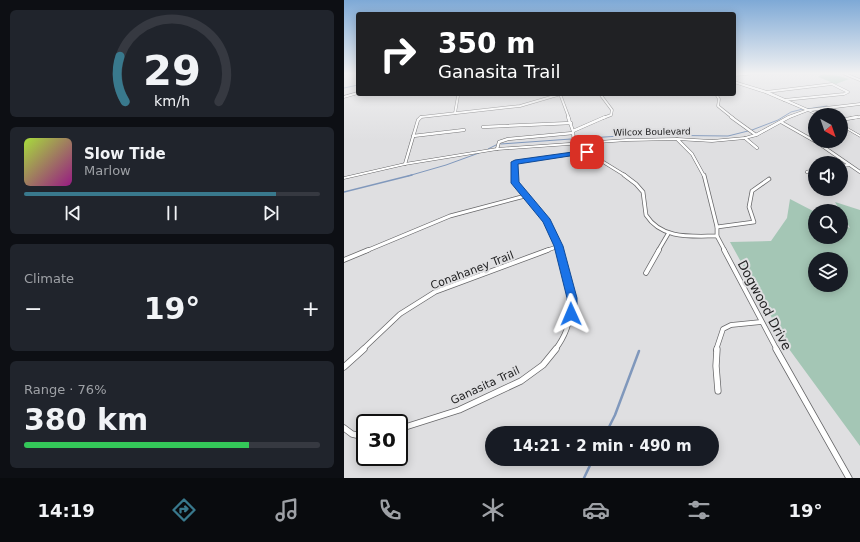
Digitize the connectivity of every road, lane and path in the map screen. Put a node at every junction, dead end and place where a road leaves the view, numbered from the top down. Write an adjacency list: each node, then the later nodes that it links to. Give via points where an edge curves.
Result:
1 (458, 96): 12 (street)
2 (552, 96): 12 (street, via 520,106)
3 (561, 96): 16 (street)
4 (602, 96): 20 (street, via 612,110 611,115)
5 (717, 96): 21 (street, via 721,110)
6 (776, 96): 8 (main road)
7 (814, 96): 8 (street)
8 (784, 100): 11 (main road)
9 (860, 104): 10 (main road, Wilcox Boulevard)
10 (825, 108)
11 (808, 110): 15 (main road, Wilcox Boulevard)
12 (455, 113): 22 (street, via 422,117 418,120)
13 (860, 117): 14 (street)
14 (848, 119)
15 (781, 122): 21 (main road, Wilcox Boulevard); 32 (street)
16 (571, 123): 17 (street); 20 (street)
17 (483, 127)
18 (848, 129): 23 (main road)
19 (464, 130): 22 (street)
20 (573, 132): 27 (street); 29 (street, via 508,138 499,142)
21 (756, 135): 24 (main road, Wilcox Boulevard)
22 (413, 136): 31 (street)
23 (860, 136)
24 (745, 138): 25 (main road, Wilcox Boulevard, via 712,141); 28 (street)
25 (677, 139): 26 (main road, Wilcox Boulevard); 37 (street, Dogwood Drive, via 692,154 704,177)
26 (587, 142): 27 (main road, Wilcox Boulevard); 30 (street)
27 (574, 143): 29 (main road, Wilcox Boulevard)
28 (756, 148)
29 (498, 149): 31 (main road, Wilcox Boulevard)
30 (587, 152): 36 (street, Ganasita Trail, via 515,162 515,183); 38 (street, via 640,189 645,196 648,219)
31 (405, 164): 34 (main road, Wilcox Boulevard)
32 (849, 165): 33 (street)
33 (860, 172)
34 (344, 178)
35 (769, 180): 37 (street, via 752,191 749,207 754,222)
36 (525, 196): 40 (street, Ganasita Trail, via 547,221); 41 (street, via 450,216)
37 (717, 227): 39 (street, Dogwood Drive)
38 (668, 234): 39 (street); 42 (street)
39 (717, 236): 43 (street, Dogwood Drive)
40 (558, 246): 44 (street, Conahaney Trail, via 435,292 400,314); 46 (street, Ganasita Trail, via 572,298 571,314 566,331 543,365 521,381 459,410)
41 (344, 260)
42 (646, 273)
43 (760, 322): 45 (street, via 723,328 716,351); 49 (street, Dogwood Drive)
44 (344, 367)
45 (718, 391)
46 (408, 426)
47 (344, 428): 48 (street)
48 (356, 435)
49 (849, 478)

